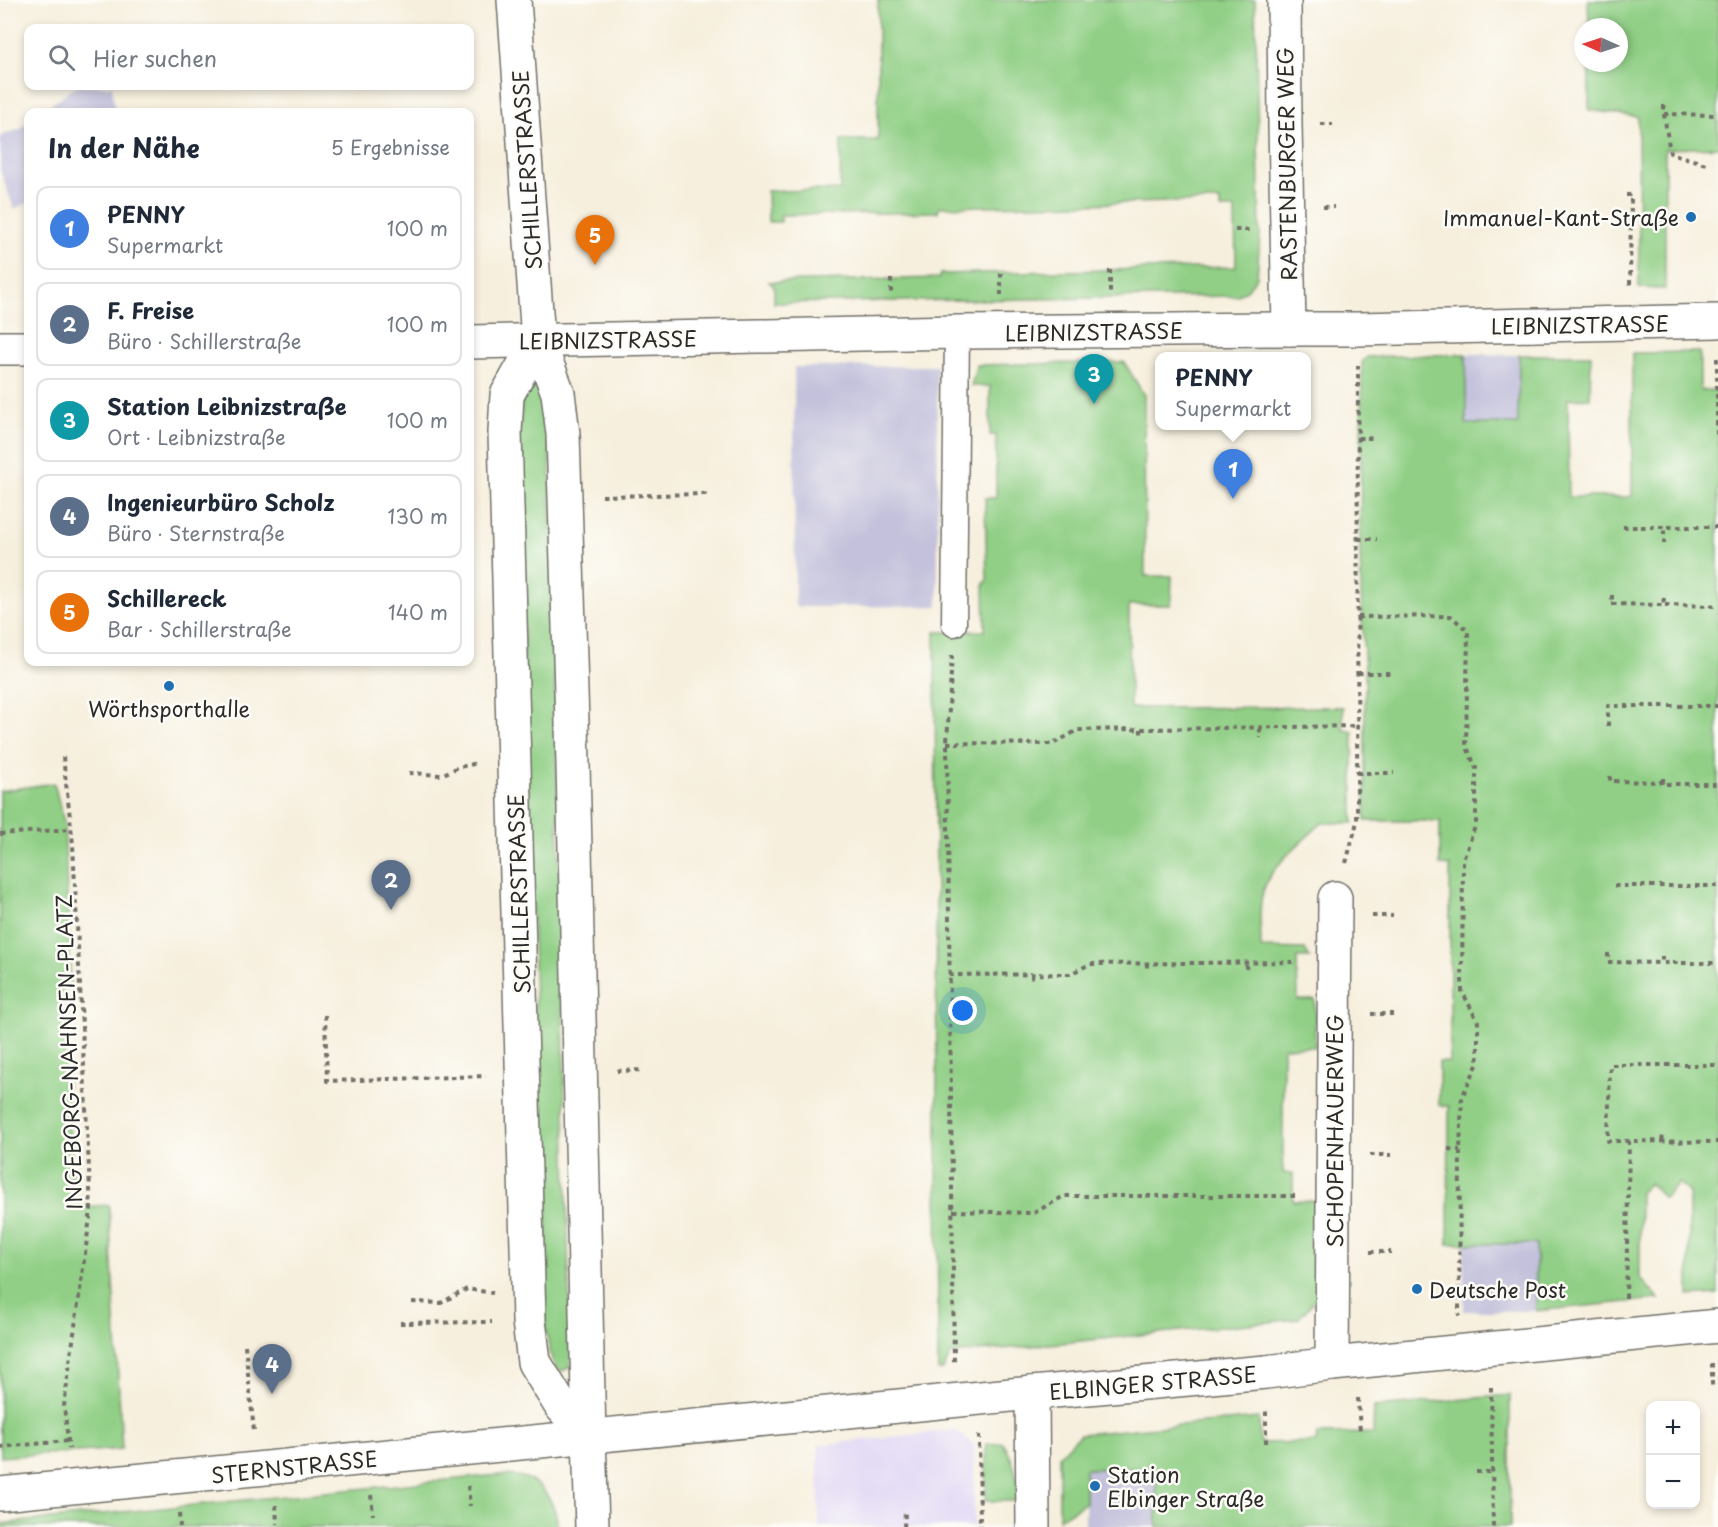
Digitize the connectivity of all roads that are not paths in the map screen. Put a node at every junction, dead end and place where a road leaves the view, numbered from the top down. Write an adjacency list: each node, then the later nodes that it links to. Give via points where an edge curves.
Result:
1 (514, 0): 6 (street, SCHILLERSTRASSE)
2 (1284, 0): 4 (street, RASTENBURGER WEG)
3 (1718, 321): 4 (street, LEIBNIZSTRASSE)
4 (1289, 329): 5 (street, LEIBNIZSTRASSE)
5 (957, 332): 6 (street, LEIBNIZSTRASSE); 10 (lane)
6 (538, 340): 7 (street, LEIBNIZSTRASSE); 15 (street, SCHILLERSTRASSE, via 558,393 563,434); 15 (street, SCHILLERSTRASSE, via 507,395 504,432 529,1311 534,1362 561,1406)
7 (474, 342)
8 (0, 348): 9 (street)
9 (24, 348)
10 (954, 624)
11 (1335, 898): 13 (street, SCHOPENHAUERWEG)
12 (1718, 1326): 13 (street, ELBINGER STRASSE)
13 (1332, 1364): 14 (street, ELBINGER STRASSE)
14 (1032, 1394): 15 (street, ELBINGER STRASSE); 18 (street)
15 (589, 1437): 16 (street, STERNSTRASSE); 17 (street, SCHILLERSTRASSE)
16 (0, 1494)
17 (592, 1527)
18 (1033, 1527)

